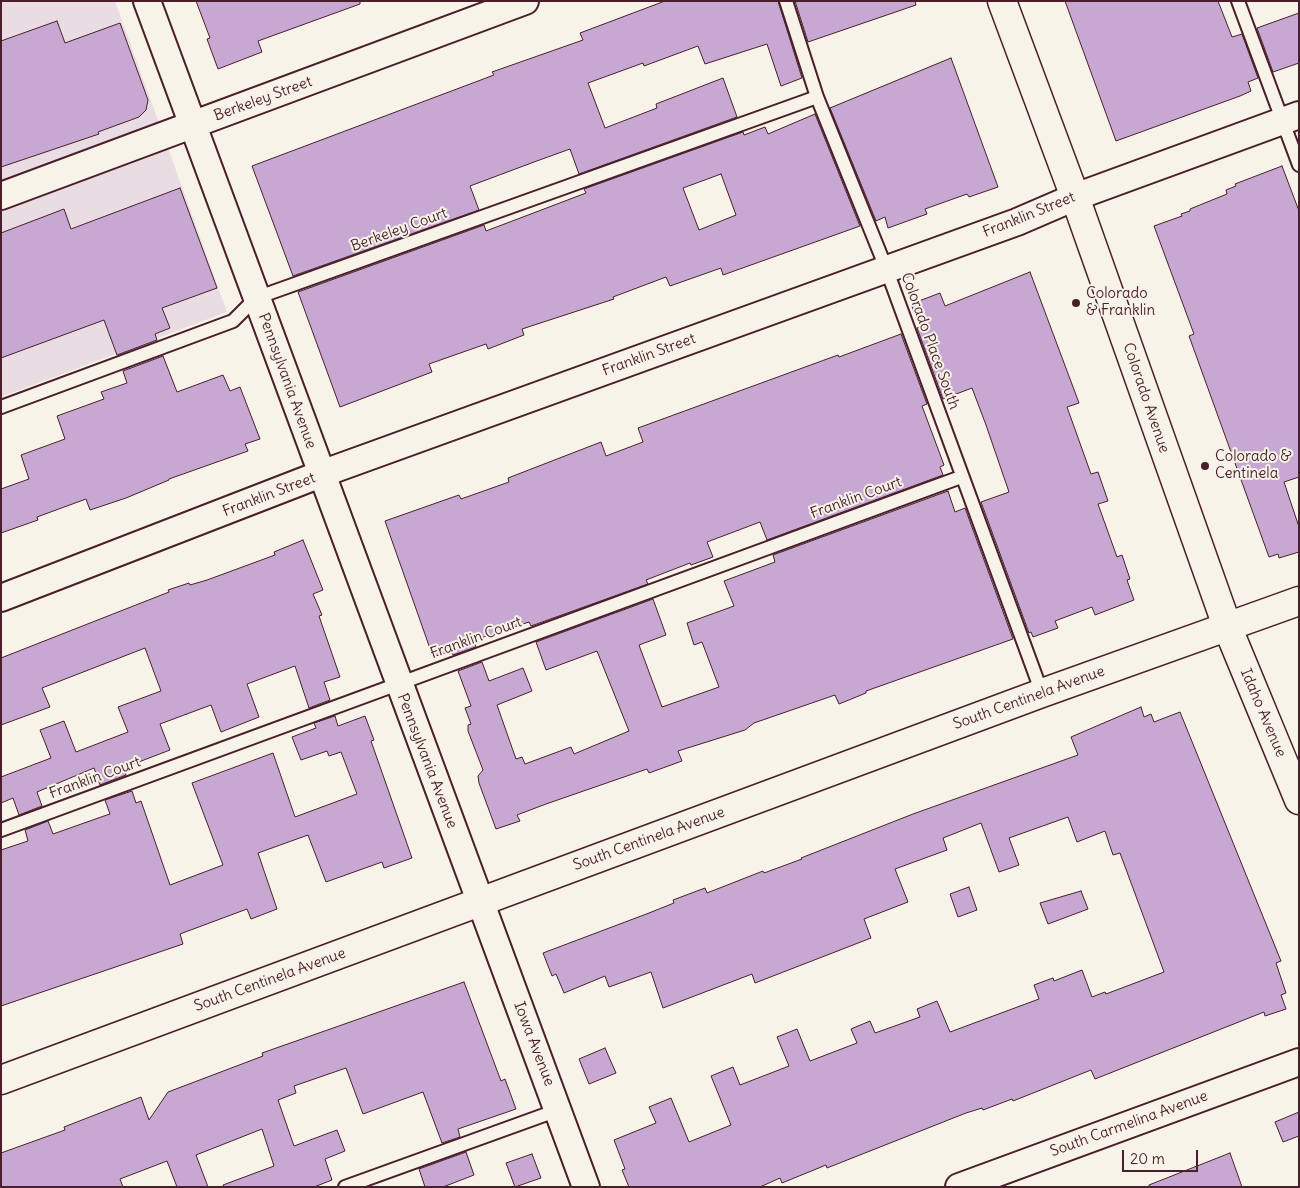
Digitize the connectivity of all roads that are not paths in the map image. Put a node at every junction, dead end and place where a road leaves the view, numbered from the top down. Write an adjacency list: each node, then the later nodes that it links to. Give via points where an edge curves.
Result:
1 (148, 1): 8 (street, Pennsylvania Avenue)
2 (525, 1): 8 (street, Berkeley Street)
3 (786, 1): 6 (lane, Colorado Place South)
4 (1002, 1): 11 (street, Colorado Avenue)
5 (1238, 1): 7 (lane)
6 (817, 97): 12 (lane, Colorado Place South); 13 (lane, Berkeley Court)
7 (1291, 118): 9 (lane); 11 (street, Franklin Street)
8 (193, 125): 10 (street, Berkeley Street); 13 (street, Pennsylvania Avenue)
9 (1299, 165)
10 (1, 196)
11 (1075, 197): 12 (street, Franklin Street, via 1017,222); 19 (street, Colorado Avenue)
12 (886, 268): 15 (street, Franklin Street); 16 (lane, Colorado Place South)
13 (256, 298): 14 (lane, Berkeley Court, via 233,321); 15 (street, Pennsylvania Avenue)
14 (1, 407)
15 (321, 474): 17 (street, Franklin Street); 20 (street, Pennsylvania Avenue)
16 (961, 476): 20 (lane, Franklin Court); 21 (lane, Colorado Place South)
17 (1, 598)
18 (1299, 601): 19 (street, South Centinela Avenue)
19 (1227, 626): 21 (street, South Centinela Avenue); 22 (street, Idaho Avenue)
20 (398, 684): 23 (lane, Franklin Court); 24 (street, Pennsylvania Avenue)
21 (1042, 693): 24 (street, South Centinela Avenue)
22 (1299, 800)
23 (1, 830)
24 (480, 902): 26 (street, South Centinela Avenue); 27 (street, Iowa Avenue)
25 (1299, 1062): 30 (street, South Carmelina Avenue)
26 (1, 1080)
27 (558, 1110): 28 (lane); 29 (street, Iowa Avenue)
28 (345, 1187)
29 (586, 1187)
30 (959, 1187)

